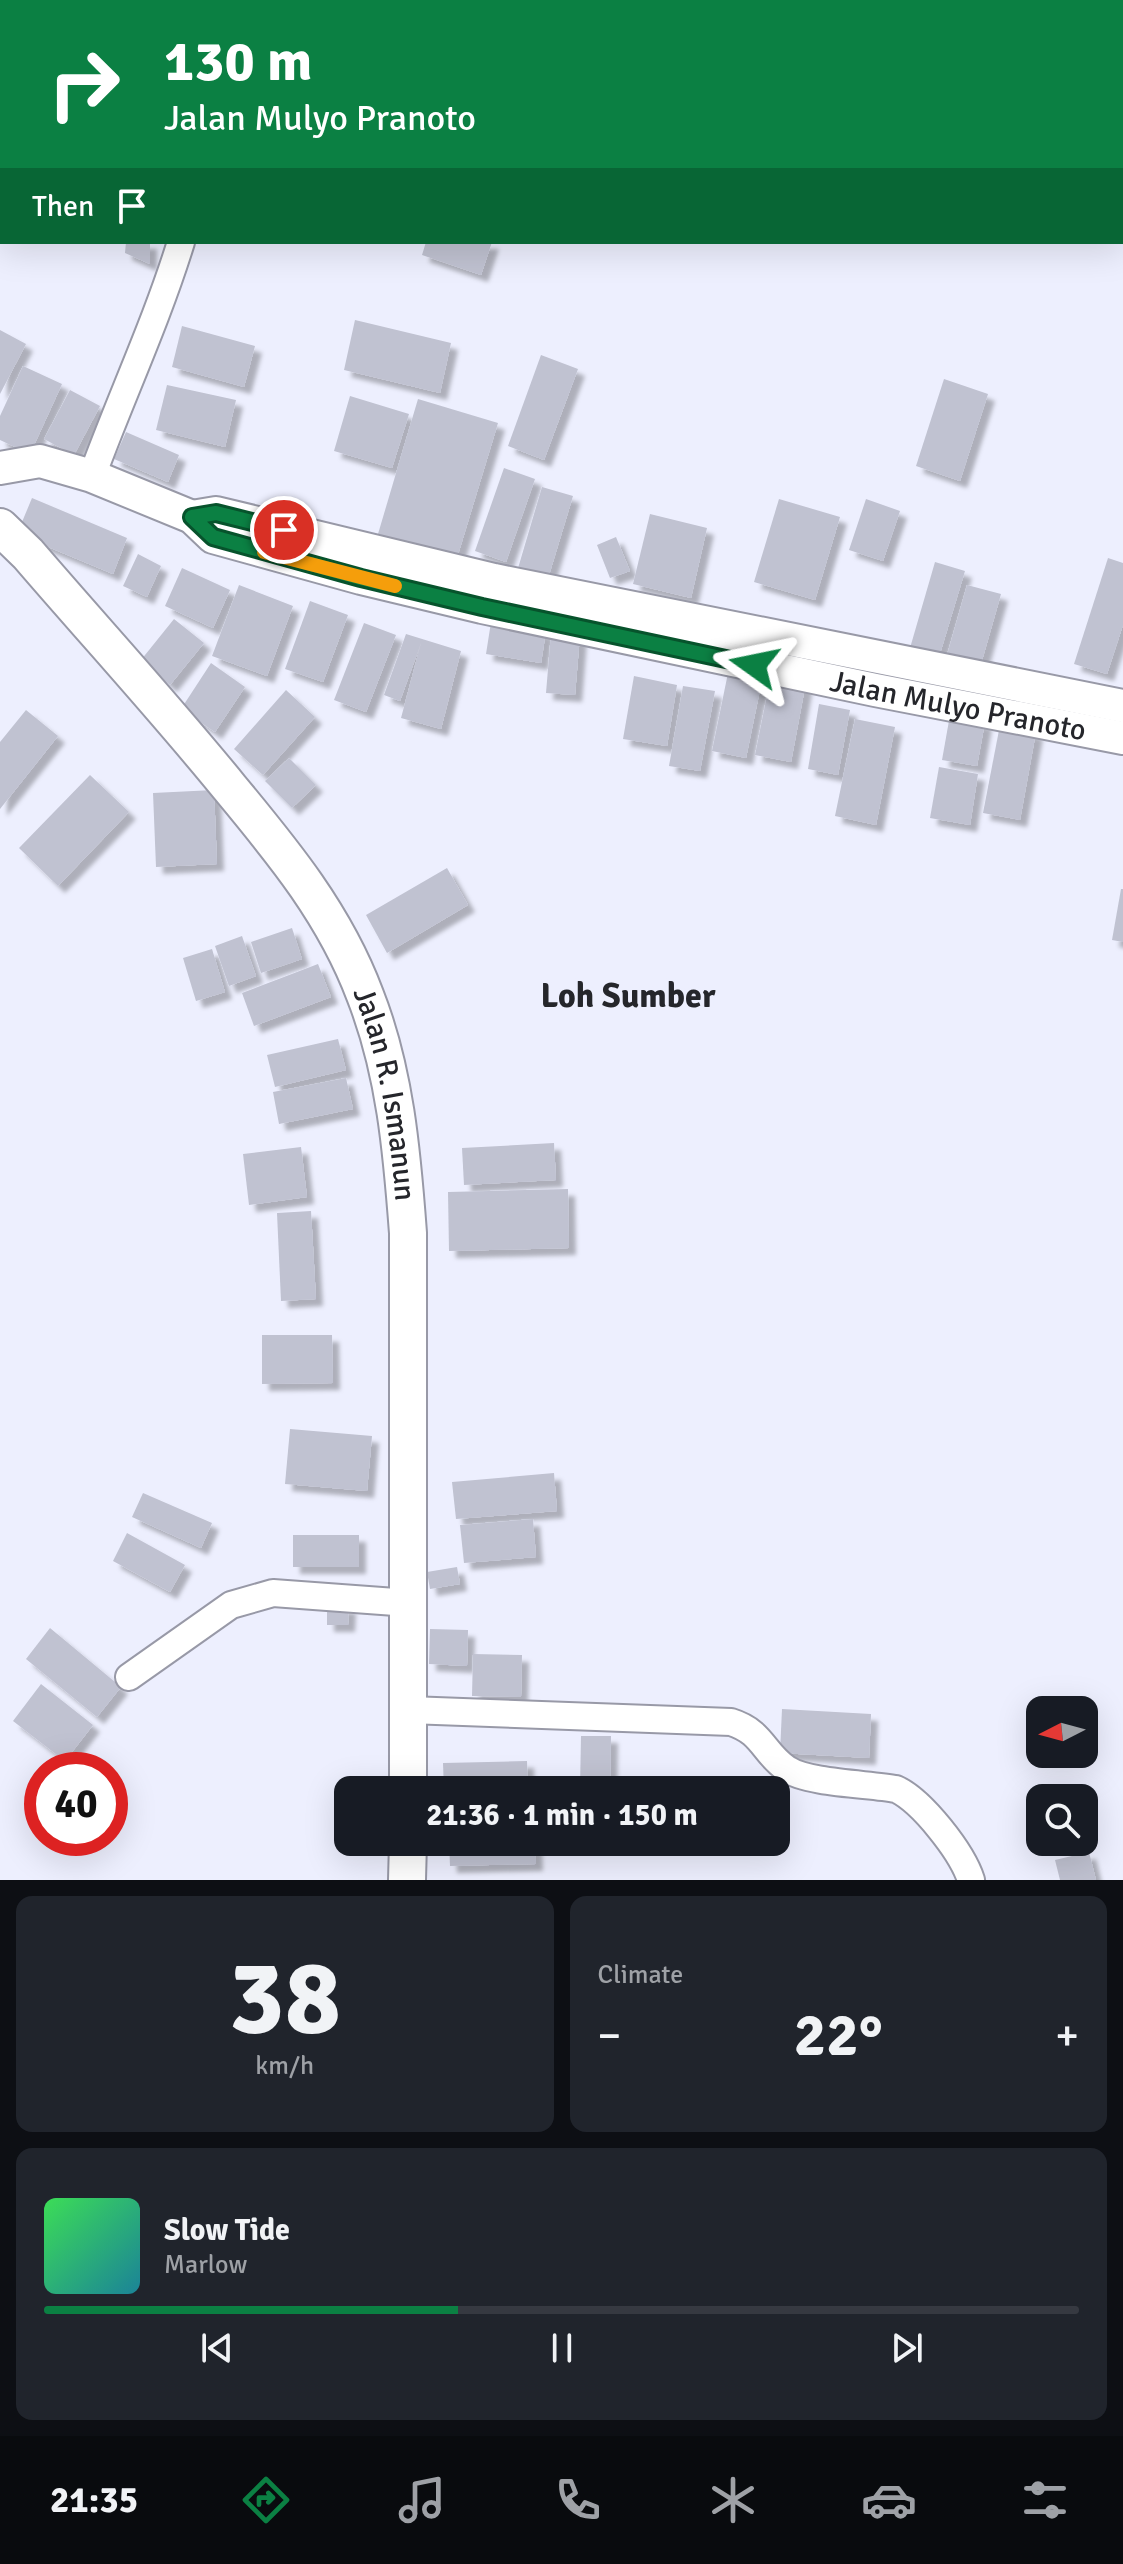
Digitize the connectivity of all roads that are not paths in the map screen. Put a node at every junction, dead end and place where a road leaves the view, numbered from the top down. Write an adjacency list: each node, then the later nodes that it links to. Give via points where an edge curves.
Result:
1 (180, 244): 3 (street, via 163,303)
2 (0, 468): 3 (street, Jalan Mulyo Pranoto, via 40,461)
3 (92, 476): 4 (street, Jalan Mulyo Pranoto)
4 (192, 517): 6 (street, Jalan Mulyo Pranoto, via 216,513 494,580); 7 (street, Jalan Mulyo Pranoto, via 213,537 482,607)
5 (0, 527): 8 (main road, Jalan R. Ismanun, via 184,731 298,871 337,933 365,994 388,1066 403,1161 408,1233)
6 (1123, 706)
7 (1123, 738)
8 (409, 1603): 9 (street, via 273,1593 231,1605); 10 (main road, Jalan R. Ismanun)
9 (129, 1677)
10 (409, 1710): 11 (main road, Jalan R. Ismanun); 14 (street, via 738,1724 753,1732 793,1773 909,1795 951,1843)
11 (408, 1776)
12 (408, 1856): 13 (main road)
13 (407, 1880)
14 (971, 1880)

